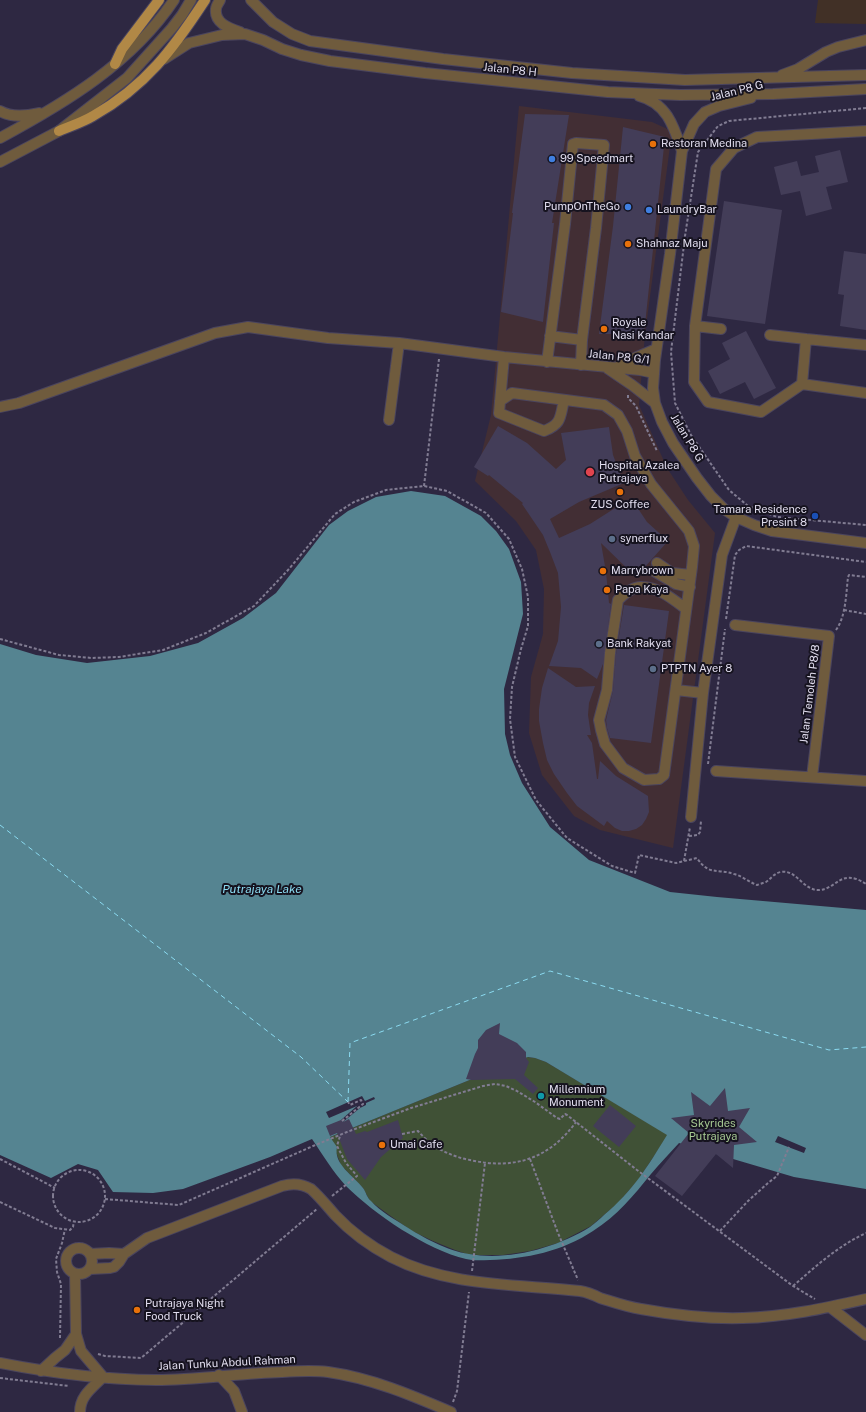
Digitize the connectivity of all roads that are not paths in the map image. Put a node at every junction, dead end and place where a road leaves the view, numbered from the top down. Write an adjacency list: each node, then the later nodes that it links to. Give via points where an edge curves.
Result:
1 (159, 0): 10 (main road, via 122,49)
2 (174, 0): 10 (street, via 134,48)
3 (191, 0): 18 (street, via 172,28 127,78)
4 (205, 0): 9 (main road)
5 (220, 0): 7 (street, via 216,9 218,21 227,28)
6 (251, 1): 12 (street, Jalan P8 H, via 273,22 292,34 310,41 333,45 572,74 685,80)
7 (245, 34): 9 (street, Jalan P8 H, via 222,35 188,43); 14 (street, Jalan P8 H, via 282,49 330,61)
8 (866, 40): 12 (street, via 838,47 798,69)
9 (163, 60): 18 (main road, via 133,90 93,117)
10 (115, 64): 17 (street)
11 (866, 75): 12 (street, Jalan P8 H)
12 (770, 78)
13 (866, 89): 15 (street, Jalan P8 H)
14 (625, 93): 15 (street, Jalan P8 H); 21 (street, Jalan P8 G, via 659,105 667,114)
15 (773, 94): 21 (street, Jalan P8 G, via 719,106 705,112 694,124)
16 (0, 111): 17 (street, via 24,116)
17 (50, 111): 20 (street)
18 (60, 131): 22 (street)
19 (866, 131): 23 (street, via 757,137 734,148 716,169)
20 (0, 138)
21 (682, 151): 31 (street, Jalan P8 G)
22 (0, 162)
23 (695, 326): 24 (street); 38 (street, via 694,382 708,402 760,412)
24 (721, 329)
25 (770, 335): 27 (street)
26 (550, 336): 28 (street); 28 (street, via 573,144 604,145); 33 (street)
27 (806, 339): 30 (street); 38 (street)
28 (582, 340): 34 (street)
29 (399, 344): 32 (street, Jalan P8 G/1); 44 (street, Jalan P8 G/1, via 248,327 215,333 19,403); 45 (street)
30 (866, 345)
31 (656, 349): 35 (street); 36 (street, Jalan P8 G)
32 (504, 357): 33 (street, Jalan P8 G/1); 37 (street)
33 (547, 362): 34 (street, Jalan P8 G/1)
34 (581, 365): 35 (street, Jalan P8 G/1)
35 (611, 368): 36 (street, Jalan P8 G/1); 43 (street)
36 (654, 373): 43 (street, Jalan P8 G)
37 (502, 376): 39 (street); 42 (street)
38 (802, 384): 40 (street)
39 (512, 393): 41 (street); 42 (street)
40 (866, 393)
41 (564, 400): 42 (street, via 560,419 554,427 544,431 499,414); 48 (street, via 604,405 618,415 627,431 635,456 651,484 689,531 694,546)
42 (500, 401)
43 (655, 404): 46 (street, Jalan P8 G, via 673,443 697,478 724,509)
44 (0, 407)
45 (389, 420)
46 (736, 517): 47 (street, Jalan P8 G, via 772,531); 53 (street, via 722,555)
47 (866, 543)
48 (691, 575): 49 (street); 49 (street, via 672,573 655,567 676,584)
49 (690, 587): 50 (street)
50 (686, 609): 52 (street); 52 (street, via 658,591 641,586 628,591 618,600 607,690 599,720 605,744 623,768 644,780 660,779 664,775)
51 (735, 625): 55 (street, Jalan Temoleh P8/8, via 829,636)
52 (676, 690): 53 (street)
53 (703, 693): 57 (street)
54 (712, 767): 55 (street)
55 (812, 777): 56 (street)
56 (866, 781)
57 (696, 818)
58 (90, 1254): 59 (street); 60 (street); 61 (street, via 81,1248 71,1251 67,1256 67,1266)
59 (124, 1254): 60 (street, via 114,1267); 63 (street, via 147,1238 282,1186 296,1184 311,1189 348,1227 368,1243 389,1256 439,1275 471,1281 583,1291 638,1309 719,1318 768,1316)
60 (90, 1269): 61 (street, via 86,1273)
61 (75, 1274): 64 (street)
62 (866, 1299): 63 (street)
63 (830, 1307): 65 (street)
64 (76, 1334): 67 (street, via 65,1350); 69 (street, via 81,1351)
65 (866, 1335)
66 (0, 1363): 67 (street, Jalan Tunku Abdul Rahman)
67 (41, 1371): 69 (street, Jalan Tunku Abdul Rahman)
68 (219, 1375): 69 (street, Jalan Tunku Abdul Rahman, via 156,1380); 71 (street, via 234,1391); 72 (street, Jalan Tunku Abdul Rahman, via 290,1371 326,1372 382,1384)
69 (103, 1377): 70 (street, via 85,1395 80,1404)
70 (80, 1412)
71 (242, 1412)
72 (450, 1412)

